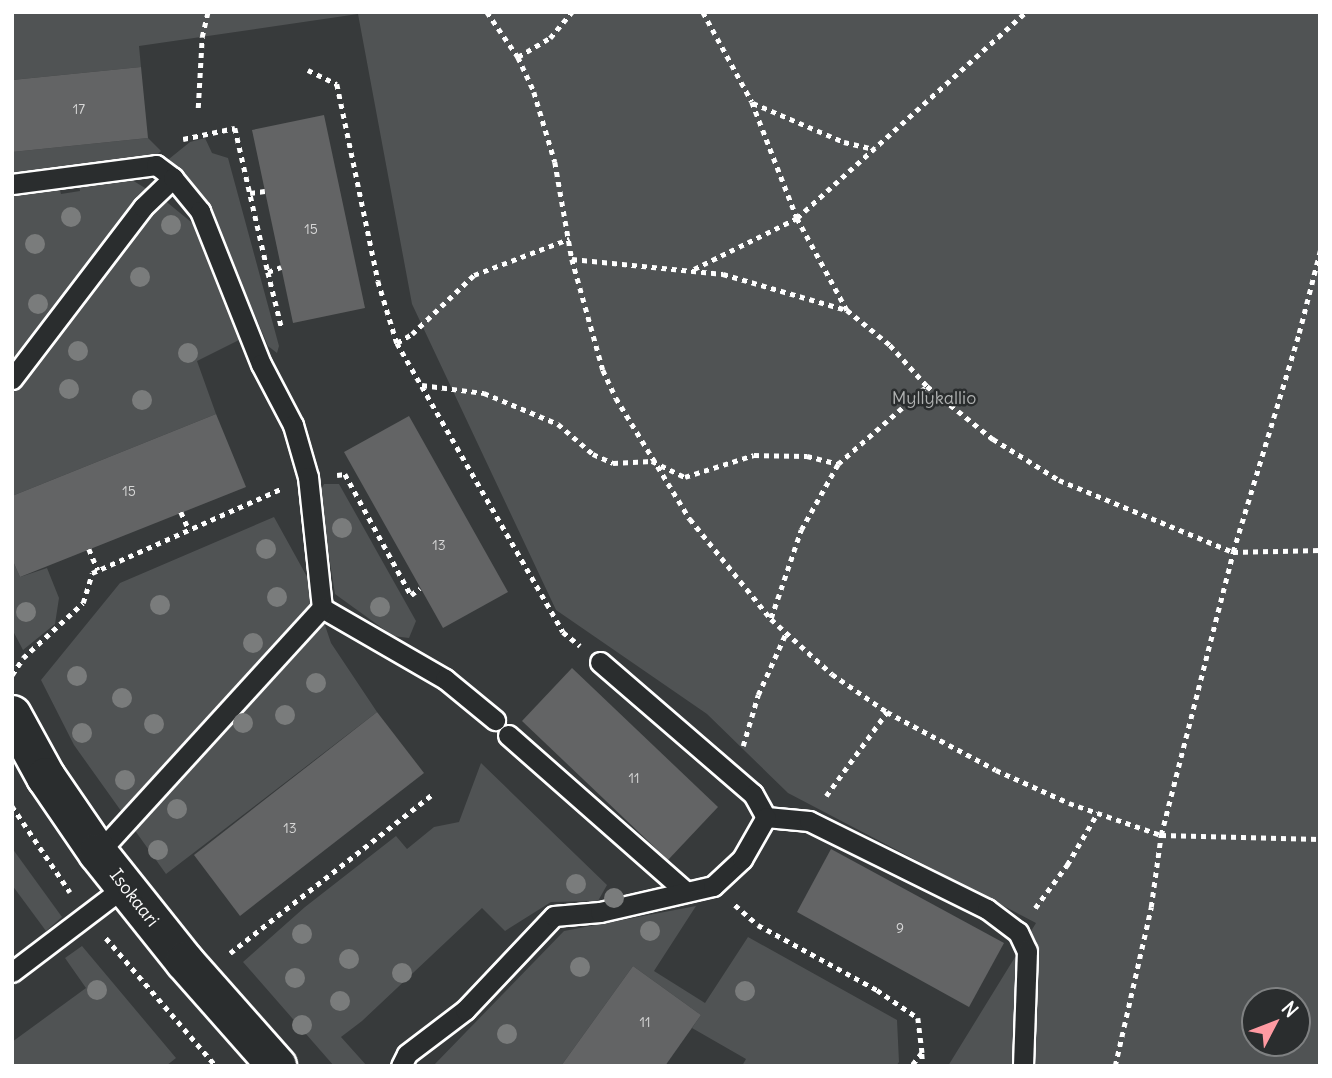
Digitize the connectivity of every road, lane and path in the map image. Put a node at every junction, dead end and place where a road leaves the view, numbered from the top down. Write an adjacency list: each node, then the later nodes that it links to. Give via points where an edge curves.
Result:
1 (208, 12): 9 (path)
2 (486, 12): 6 (path)
3 (572, 12): 6 (path, via 550,38)
4 (703, 12): 8 (path)
5 (1026, 12): 11 (path)
6 (518, 57): 17 (path, via 555,162)
7 (308, 70): 23 (path, via 337,84 378,281)
8 (752, 102): 11 (path, via 844,142); 16 (path)
9 (198, 108)
10 (183, 139): 15 (path, via 235,128)
11 (876, 149): 16 (path)
12 (173, 178): 13 (lane, via 156,165); 24 (lane, via 143,207); 29 (lane, via 200,211 261,364 293,425)
13 (12, 184)
14 (265, 191): 15 (path)
15 (250, 193): 20 (path, via 268,272)
16 (797, 218): 21 (path); 22 (path)
17 (569, 239): 19 (path); 23 (path, via 474,275 412,334)
18 (1320, 251): 34 (path)
19 (572, 259): 21 (path); 27 (path, via 603,370)
20 (281, 267)
21 (692, 270): 22 (path, via 779,288)
22 (847, 310): 26 (path, via 890,345)
23 (397, 342): 25 (path)
24 (12, 379)
25 (421, 385): 27 (path, via 484,393 558,424 593,454 613,463); 40 (path, via 563,632)
26 (927, 386): 28 (path); 34 (path, via 993,439 1059,480)
27 (652, 461): 28 (path, via 685,477 754,455 807,456); 38 (path, via 690,519)
28 (838, 464): 38 (path, via 801,530)
29 (308, 477): 31 (path); 36 (path, via 345,474 411,594); 37 (lane)
30 (181, 512): 31 (path)
31 (189, 530): 35 (path)
32 (89, 549): 35 (path)
33 (1320, 550): 34 (path)
34 (1233, 551): 50 (path)
35 (98, 570): 41 (path, via 92,573 83,603 23,658)
36 (420, 588)
37 (322, 608): 52 (lane); 55 (lane, via 445,679)
38 (771, 619): 39 (path)
39 (786, 633): 42 (path, via 832,674); 44 (path, via 758,695)
40 (600, 662): 44 (lane)
41 (12, 675)
42 (887, 712): 47 (path, via 996,771); 49 (path)
43 (12, 715): 52 (street, Isokaari, via 46,777)
44 (734, 777): 48 (lane, via 753,794)
45 (433, 794): 59 (path)
46 (12, 806): 56 (path)
47 (1098, 813): 50 (path); 57 (path)
48 (766, 817): 49 (lane); 53 (lane, via 742,859)
49 (809, 821): 57 (lane, via 987,909)
50 (1161, 835): 51 (path); 67 (path, via 1151,907)
51 (1320, 839)
52 (99, 853): 54 (street, Isokaari)
53 (713, 886): 55 (lane); 60 (path, via 758,925 877,990 918,1018)
54 (124, 887): 56 (lane); 59 (street, Isokaari)
55 (686, 892): 63 (lane, via 600,912 554,916 465,1010 407,1054)
56 (86, 916): 58 (lane); 61 (path)
57 (1018, 932): 66 (lane, via 1027,951)
58 (12, 972)
59 (198, 978): 62 (street, Isokaari)
60 (922, 1053): 64 (path); 65 (path)
61 (216, 1066)
62 (277, 1066)
63 (401, 1066)
64 (912, 1066)
65 (923, 1066)
66 (1023, 1066)
67 (1115, 1066)

